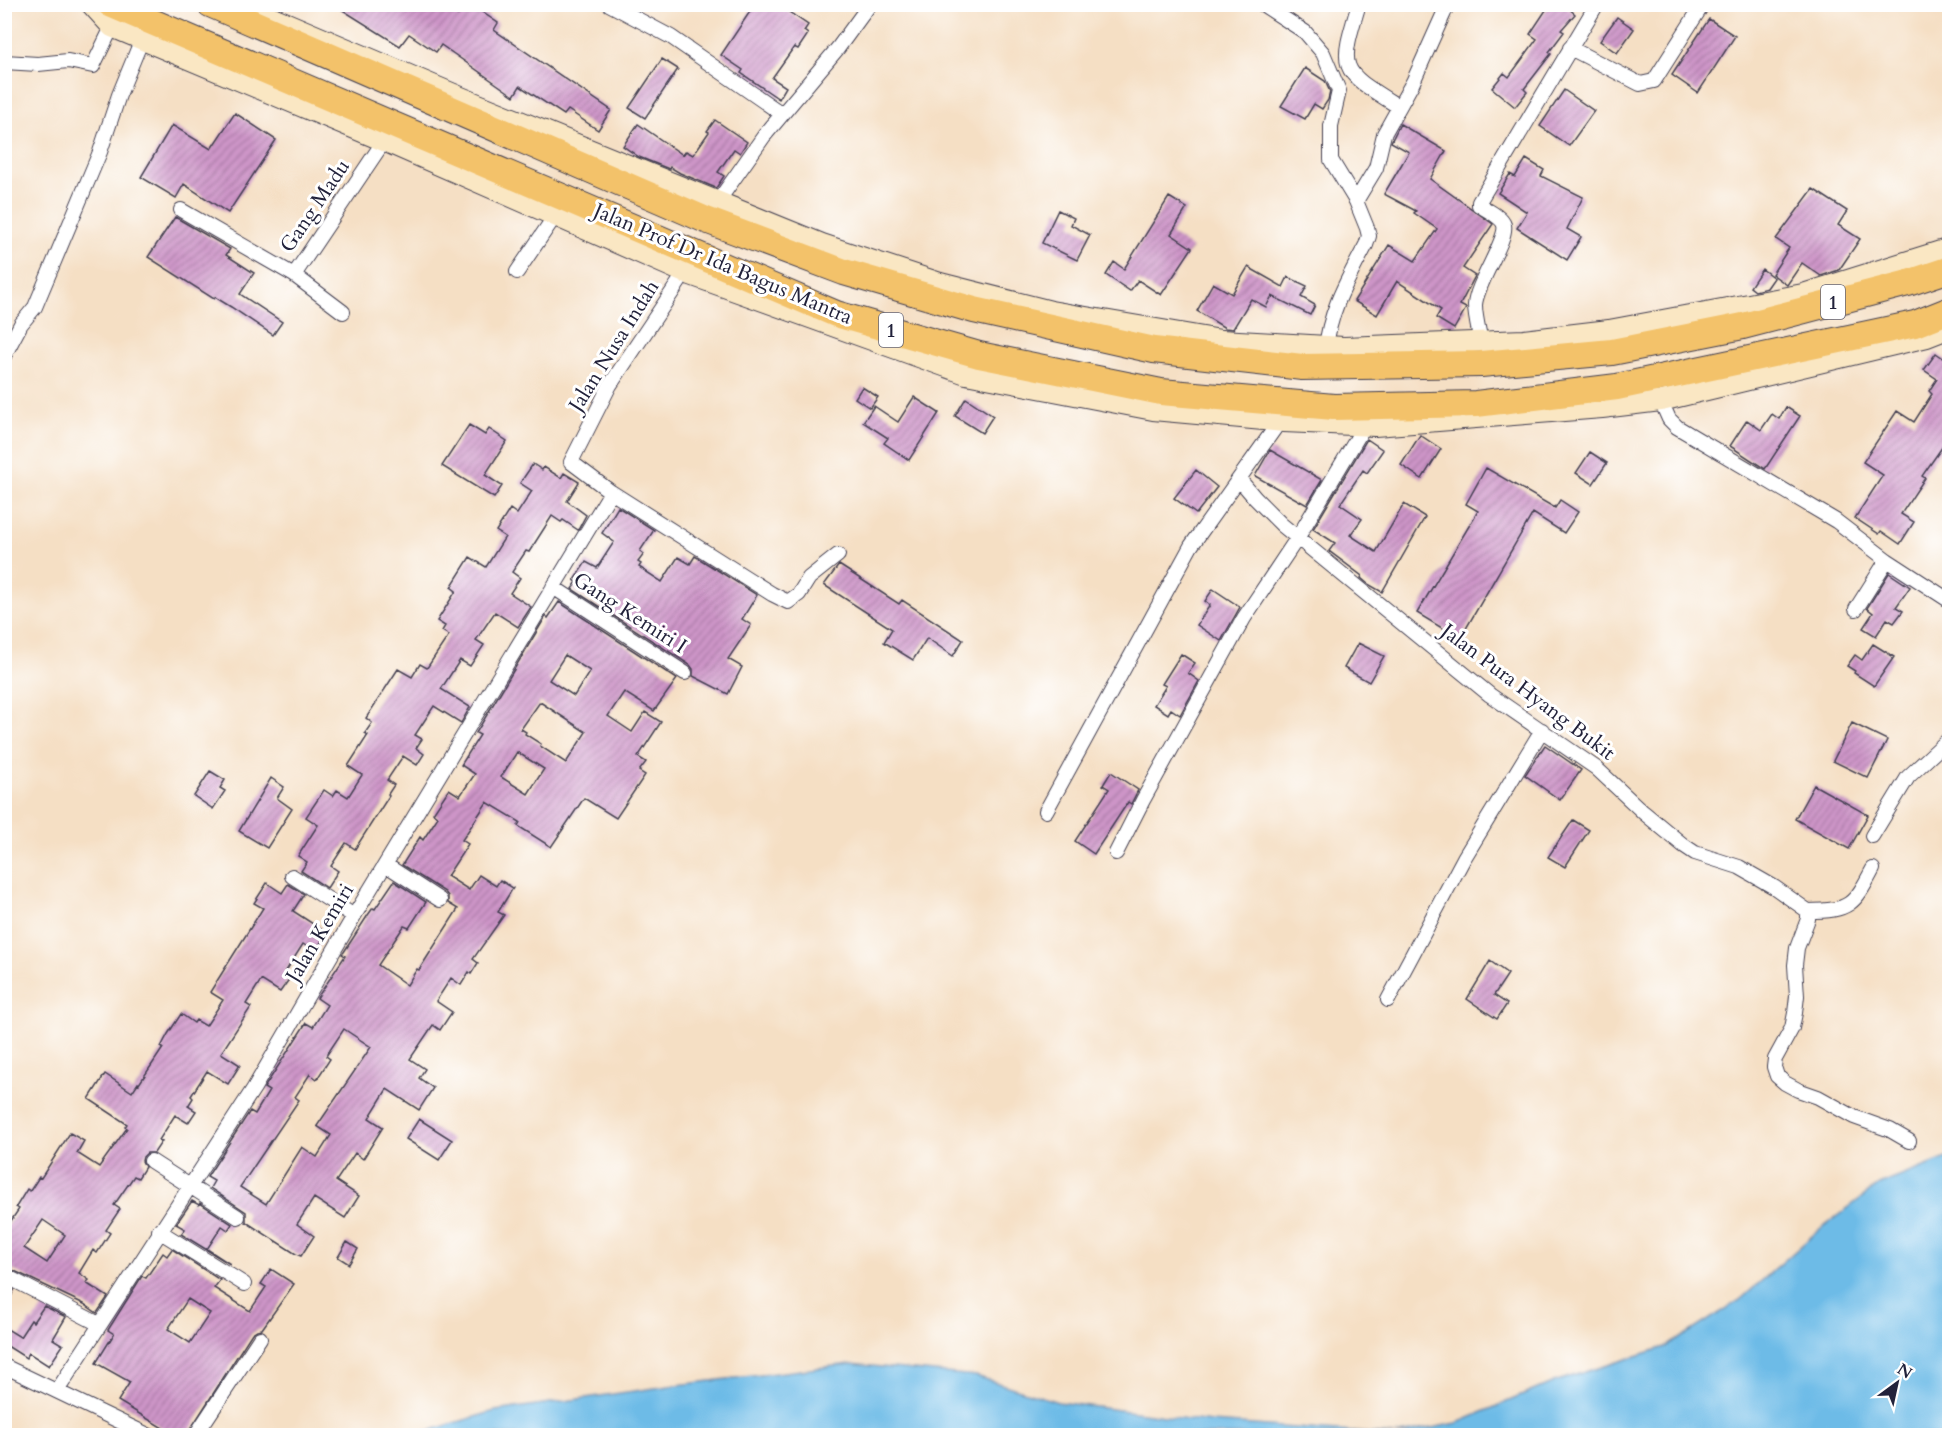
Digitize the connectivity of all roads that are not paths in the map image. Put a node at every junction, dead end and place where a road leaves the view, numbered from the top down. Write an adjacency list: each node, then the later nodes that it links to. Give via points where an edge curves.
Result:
1 (91, 4): 11 (street)
2 (210, 4): 12 (highway, Jalan Prof Dr Ida Bagus Mantra / 1)
3 (242, 4): 12 (street)
4 (609, 4): 17 (street, via 671,37)
5 (870, 4): 17 (street)
6 (1262, 4): 19 (street, via 1305,32 1323,52 1339,91 1331,126 1331,160)
7 (1359, 4): 16 (street, via 1346,47 1348,70 1358,82)
8 (1448, 4): 16 (street)
9 (1597, 4): 14 (street)
10 (1703, 4): 14 (street, via 1653,81 1641,84)
11 (111, 16): 13 (street); 15 (street, via 93,66 69,61); 24 (highway, Jalan Prof Dr Ida Bagus Mantra / 1)
12 (278, 27): 21 (highway, Jalan Prof Dr Ida Bagus Mantra / 1)
13 (142, 39): 18 (street); 33 (street, via 35,307)
14 (1570, 48): 32 (street, via 1479,202 1503,222 1504,228 1475,304)
15 (4, 62)
16 (1399, 107): 19 (street, via 1384,134 1376,168)
17 (782, 114): 21 (street)
18 (384, 141): 22 (street); 27 (street, Gang Madu)
19 (1356, 201): 34 (street, via 1369,236 1337,298)
20 (181, 210): 27 (street, Gang Madu)
21 (711, 211): 34 (highway, Jalan Prof Dr Ida Bagus Mantra / 1, via 844,272 974,310 1154,350 1302,368)
22 (555, 216): 24 (street); 26 (street)
23 (1950, 248): 32 (street, via 1803,294 1609,330)
24 (691, 264): 35 (highway, Jalan Prof Dr Ida Bagus Mantra / 1, via 836,314 979,355 1161,392 1334,407 1476,404 1617,387); 37 (street, via 966,374 1153,410); 40 (street, Jalan Nusa Indah, via 610,385 571,462)
25 (1950, 269): 31 (highway, 1)
26 (517, 272)
27 (294, 275): 29 (street)
28 (1950, 310): 35 (highway, 1, via 1915,324)
29 (343, 312)
30 (1950, 328): 36 (street, via 1928,337)
31 (1715, 331): 34 (highway, Jalan Prof Dr Ida Bagus Mantra / 1, via 1612,352 1503,362); 35 (highway)
32 (1481, 342): 34 (street)
33 (4, 356)
34 (1324, 356)
35 (1725, 364)
36 (1660, 400): 38 (street, via 1443,422); 43 (street, via 1677,427 1836,521)
37 (1280, 421): 38 (street); 39 (street)
38 (1365, 425): 41 (street)
39 (1239, 479): 41 (street, Jalan Pura Hyang Bukit); 50 (street, via 1191,546)
40 (611, 492): 42 (street, via 788,602 799,594 809,578); 44 (street, Jalan Kemiri)
41 (1298, 537): 48 (street, Jalan Pura Hyang Bukit, via 1491,695); 52 (street, via 1225,650)
42 (838, 555)
43 (1887, 560): 45 (street); 46 (street)
44 (553, 587): 47 (street, Gang Kemiri I); 53 (street, Jalan Kemiri)
45 (1950, 601)
46 (1857, 609)
47 (685, 673)
48 (1542, 730): 57 (street, Jalan Pura Hyang Bukit, via 1596,768 1695,853 1739,867); 59 (street, via 1464,858)
49 (1950, 738): 51 (street, via 1908,777)
50 (1046, 811)
51 (1872, 836)
52 (1116, 853)
53 (386, 865): 56 (street); 58 (street, Jalan Kemiri)
54 (1873, 869): 57 (street, via 1848,906)
55 (292, 876): 58 (street)
56 (440, 900)
57 (1808, 911): 60 (street, via 1797,948 1795,1013 1792,1028 1775,1059 1777,1076 1798,1090)
58 (354, 916): 62 (street, Jalan Kemiri, via 254,1088)
59 (1388, 1000)
60 (1909, 1141)
61 (151, 1161): 62 (street)
62 (190, 1184): 63 (street); 64 (street, Jalan Kemiri)
63 (238, 1217)
64 (159, 1231): 66 (street); 67 (street, Jalan Kemiri)
65 (4, 1275): 67 (street)
66 (244, 1284)
67 (99, 1324): 70 (street, Jalan Kemiri)
68 (260, 1338): 72 (street)
69 (4, 1366): 70 (street)
70 (57, 1391): 71 (street)
71 (150, 1436)
72 (195, 1436)

